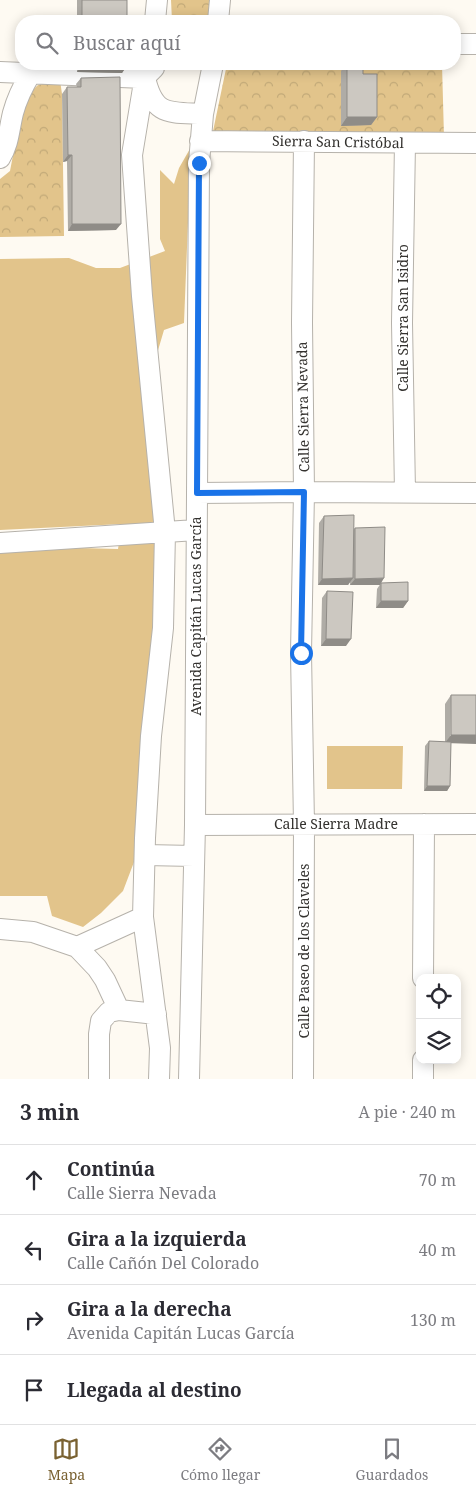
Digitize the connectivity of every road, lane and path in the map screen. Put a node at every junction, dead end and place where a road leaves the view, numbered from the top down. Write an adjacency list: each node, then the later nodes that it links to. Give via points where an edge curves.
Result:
1 (157, 0): 3 (street)
2 (220, 0): 4 (street)
3 (156, 15)
4 (219, 15)
5 (461, 44): 6 (street)
6 (476, 44)
7 (211, 70): 11 (street, Avenida Capitán Lucas García)
8 (146, 71): 10 (street); 11 (street, via 149,95 157,106 173,112); 22 (street, via 132,154 133,180)
9 (0, 72): 10 (street)
10 (31, 73): 16 (street, via 17,98 8,141)
11 (203, 114): 12 (street, Avenida Capitán Lucas García)
12 (200, 141): 13 (street, Sierra San Cristóbal); 19 (street, Avenida Capitán Lucas García)
13 (304, 141): 14 (street, Sierra San Cristóbal); 17 (street, Calle Sierra Nevada)
14 (405, 143): 15 (street, Sierra San Cristóbal); 18 (street, Calle Sierra San Isidro, via 402,323)
15 (476, 143)
16 (0, 158)
17 (304, 492): 18 (street); 19 (street); 24 (street, Calle Sierra Nevada, via 301,653)
18 (405, 492): 20 (street)
19 (197, 493): 21 (street, Avenida Capitán Lucas García)
20 (476, 493)
21 (196, 530): 22 (street); 27 (street, Avenida Capitán Lucas García)
22 (165, 532): 23 (street); 28 (street, via 164,628 151,736)
23 (0, 543)
24 (304, 824): 25 (street, Calle Sierra Madre); 27 (street, Calle Sierra Madre); 40 (street, Calle Paseo de los Claveles)
25 (424, 824): 26 (street, Calle Sierra Madre); 33 (street)
26 (476, 824)
27 (195, 825): 29 (street, Avenida Capitán Lucas García)
28 (145, 855): 29 (street); 30 (street)
29 (194, 856): 39 (street, Avenida Capitán Lucas García)
30 (143, 916): 32 (street); 35 (street)
31 (0, 929): 32 (street, via 33,932)
32 (77, 947): 34 (street, via 97,968)
33 (423, 974)
34 (119, 1010): 35 (street); 37 (street, via 109,1012 101,1021)
35 (156, 1014): 38 (street)
36 (423, 1064): 41 (street)
37 (99, 1079)
38 (159, 1079)
39 (189, 1079)
40 (303, 1079)
41 (423, 1079)

